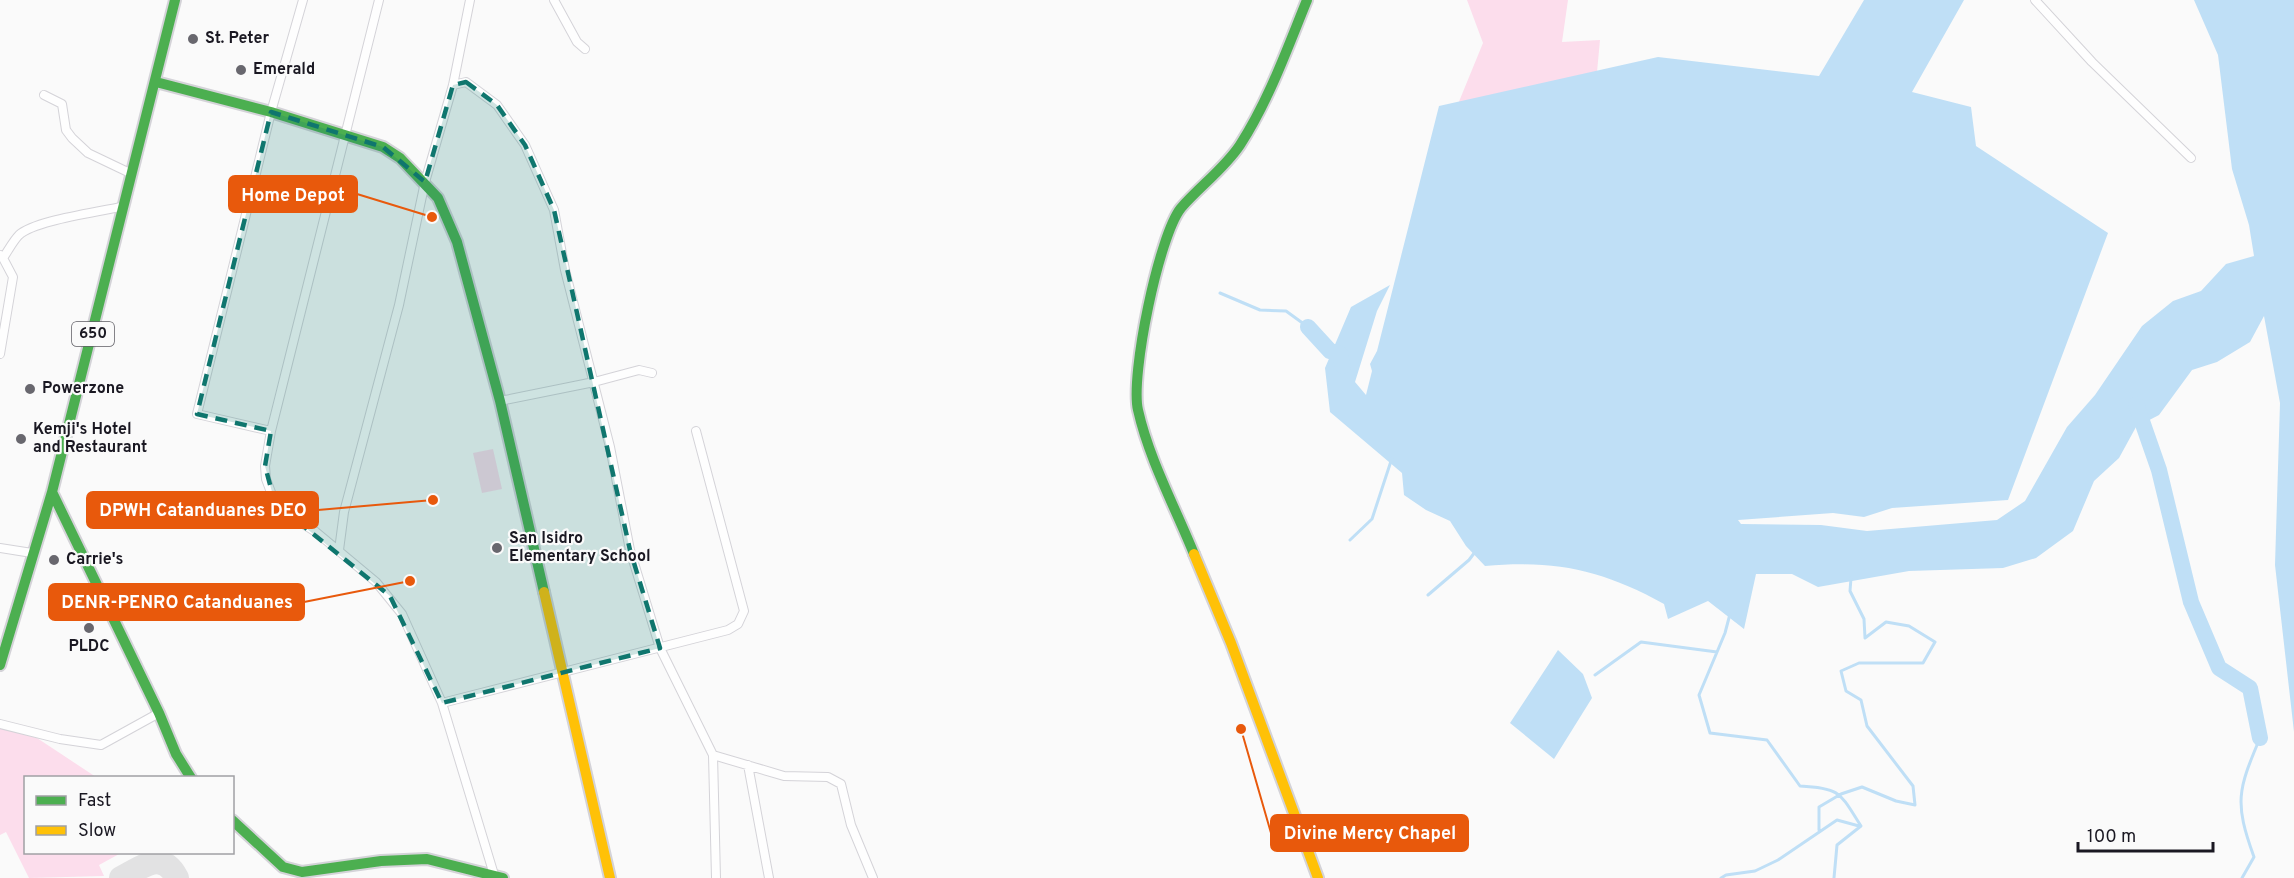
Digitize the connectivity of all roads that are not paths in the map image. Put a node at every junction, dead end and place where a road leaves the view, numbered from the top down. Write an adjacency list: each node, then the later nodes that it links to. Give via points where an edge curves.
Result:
1 (175, 0): 9 (street, 650)
2 (303, 0): 12 (street)
3 (379, 0): 13 (street)
4 (470, 0): 10 (street)
5 (554, 0): 8 (street, via 577,42)
6 (1307, 0): 45 (street, via 1275,78 1240,145 1180,209 1163,243 1136,374 1137,408 1147,439 1232,643)
7 (2035, 0): 14 (street, via 2092,62)
8 (585, 49)
9 (156, 82): 12 (street); 15 (street, 650)
10 (453, 85): 16 (street); 22 (street, via 466,81 497,105 525,145 554,210)
11 (44, 94): 15 (street, via 62,104 66,130 88,153)
12 (271, 112): 13 (street); 24 (street, via 197,414)
13 (345, 133): 16 (street, via 383,147); 24 (street)
14 (2192, 158)
15 (132, 174): 17 (street, 650)
16 (425, 182): 23 (street, via 438,198 457,242); 28 (street, via 399,305 344,512)
17 (124, 206): 18 (street, via 61,219 27,231); 26 (street, 650)
18 (1, 257): 19 (street, via 13,278)
19 (1, 343): 20 (street)
20 (0, 354)
21 (652, 373): 22 (street, via 639,370)
22 (594, 382): 23 (street); 30 (street, via 630,550)
23 (500, 401): 32 (street)
24 (271, 430): 28 (street, via 265,466 275,502)
25 (696, 430): 30 (street, via 744,611 738,624 728,630)
26 (52, 492): 29 (street, 650); 34 (street)
27 (0, 548): 29 (street)
28 (339, 550): 33 (street, via 376,582 402,614)
29 (32, 553): 31 (street, 650)
30 (660, 648): 32 (street); 36 (street)
31 (0, 665)
32 (564, 673): 33 (street); 41 (street)
33 (442, 703): 40 (street)
34 (159, 712): 35 (street, via 101,745); 38 (street, via 176,754)
35 (0, 724)
36 (713, 755): 37 (street); 42 (street)
37 (748, 765): 43 (street); 44 (street, via 784,776 828,777 841,784 851,825)
38 (190, 776)
39 (234, 822): 40 (street, via 283,867 302,872 427,859)
40 (497, 877)
41 (610, 878)
42 (716, 878)
43 (769, 878)
44 (873, 878)
45 (1318, 878)

